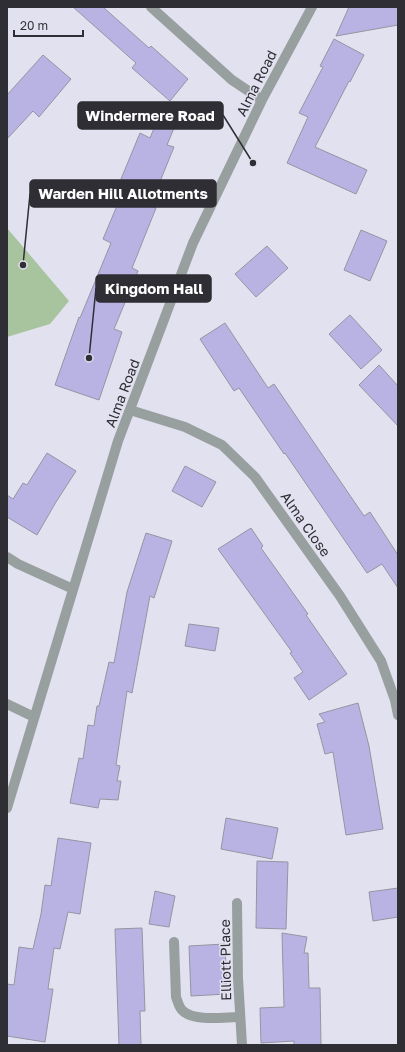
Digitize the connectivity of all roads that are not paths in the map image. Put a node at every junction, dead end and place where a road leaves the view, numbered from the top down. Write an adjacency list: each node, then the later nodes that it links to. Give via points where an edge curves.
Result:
1 (151, 7): 3 (street, via 232,80)
2 (312, 7): 3 (street, Alma Road)
3 (262, 100): 4 (street, Alma Road, via 193,243)
4 (130, 410): 6 (street, Alma Road, via 118,441); 8 (street, Alma Close, via 185,426 222,445 255,476 340,596 380,661)
5 (7, 557): 6 (street)
6 (74, 589): 9 (street, Alma Road)
7 (7, 704): 9 (street)
8 (398, 715)
9 (34, 717): 10 (street, Alma Road)
10 (7, 808)
11 (237, 903): 13 (street, Elliott Place)
12 (174, 942): 13 (street, Elliott Place, via 176,997 184,1012 200,1018)
13 (240, 1017): 14 (street, Elliott Place)
14 (242, 1045)

